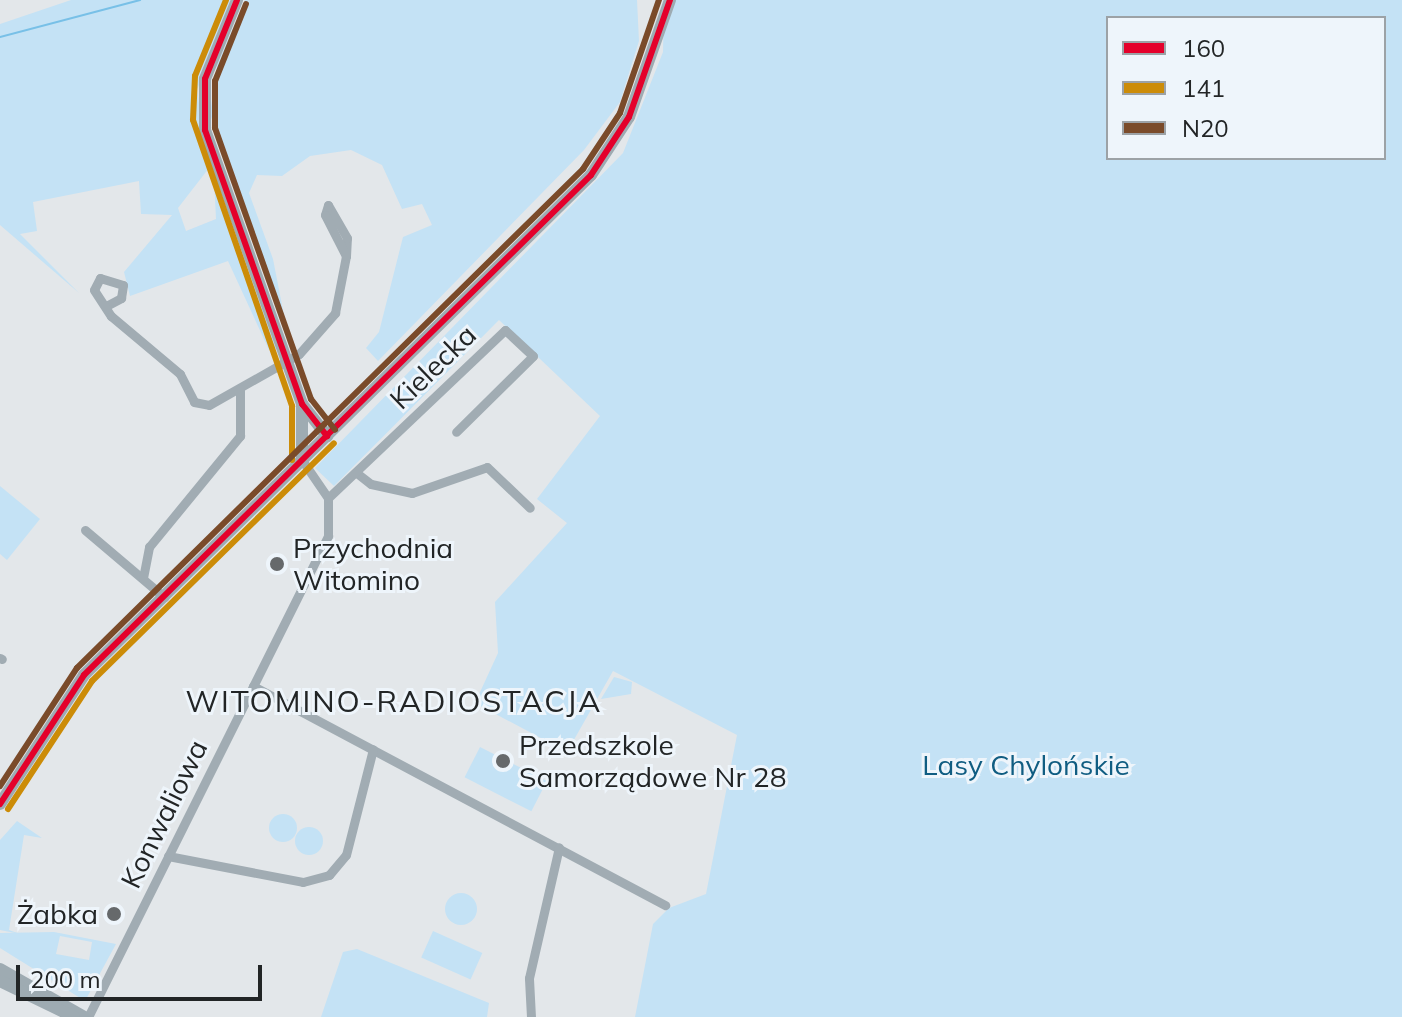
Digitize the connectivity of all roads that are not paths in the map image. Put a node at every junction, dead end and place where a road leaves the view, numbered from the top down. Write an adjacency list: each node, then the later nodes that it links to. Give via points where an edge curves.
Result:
1 (237, 0): 5 (main road, via 205,79 203,119)
2 (670, 0): 9 (main road, Kielecka, via 629,117 597,168)
3 (346, 256): 3 (street, via 343,225 328,205 325,215); 5 (street, via 335,313)
4 (108, 305): 6 (street, via 111,316 180,374 194,402 209,405)
5 (287, 361): 6 (street); 7 (main road)
6 (240, 389): 15 (street, via 240,436 149,547)
7 (302, 404): 9 (main road); 10 (main road)
8 (456, 432): 11 (street, Kielecka, via 533,356 505,330)
9 (327, 436): 10 (main road, Kielecka)
10 (302, 460): 12 (street); 16 (main road, Kielecka)
11 (358, 474): 12 (street, Kielecka); 13 (street, via 412,493 487,467)
12 (328, 498): 17 (street, Konwaliowa, via 328,536)
13 (530, 508)
14 (85, 530): 15 (street)
15 (143, 578): 16 (street)
16 (164, 597): 19 (main road, Kielecka, via 74,688)
17 (253, 686): 18 (street); 22 (street, Konwaliowa)
18 (373, 749): 21 (street); 22 (street, via 346,855 329,875 303,882)
19 (4, 787): 20 (main road, Kielecka)
20 (0, 804)
21 (559, 847): 23 (street); 28 (street, via 529,978)
22 (168, 856): 27 (street, Konwaliowa)
23 (665, 905)
24 (0, 969): 27 (main road)
25 (0, 981): 26 (main road)
26 (74, 1017)
27 (86, 1017)
28 (531, 1017)

